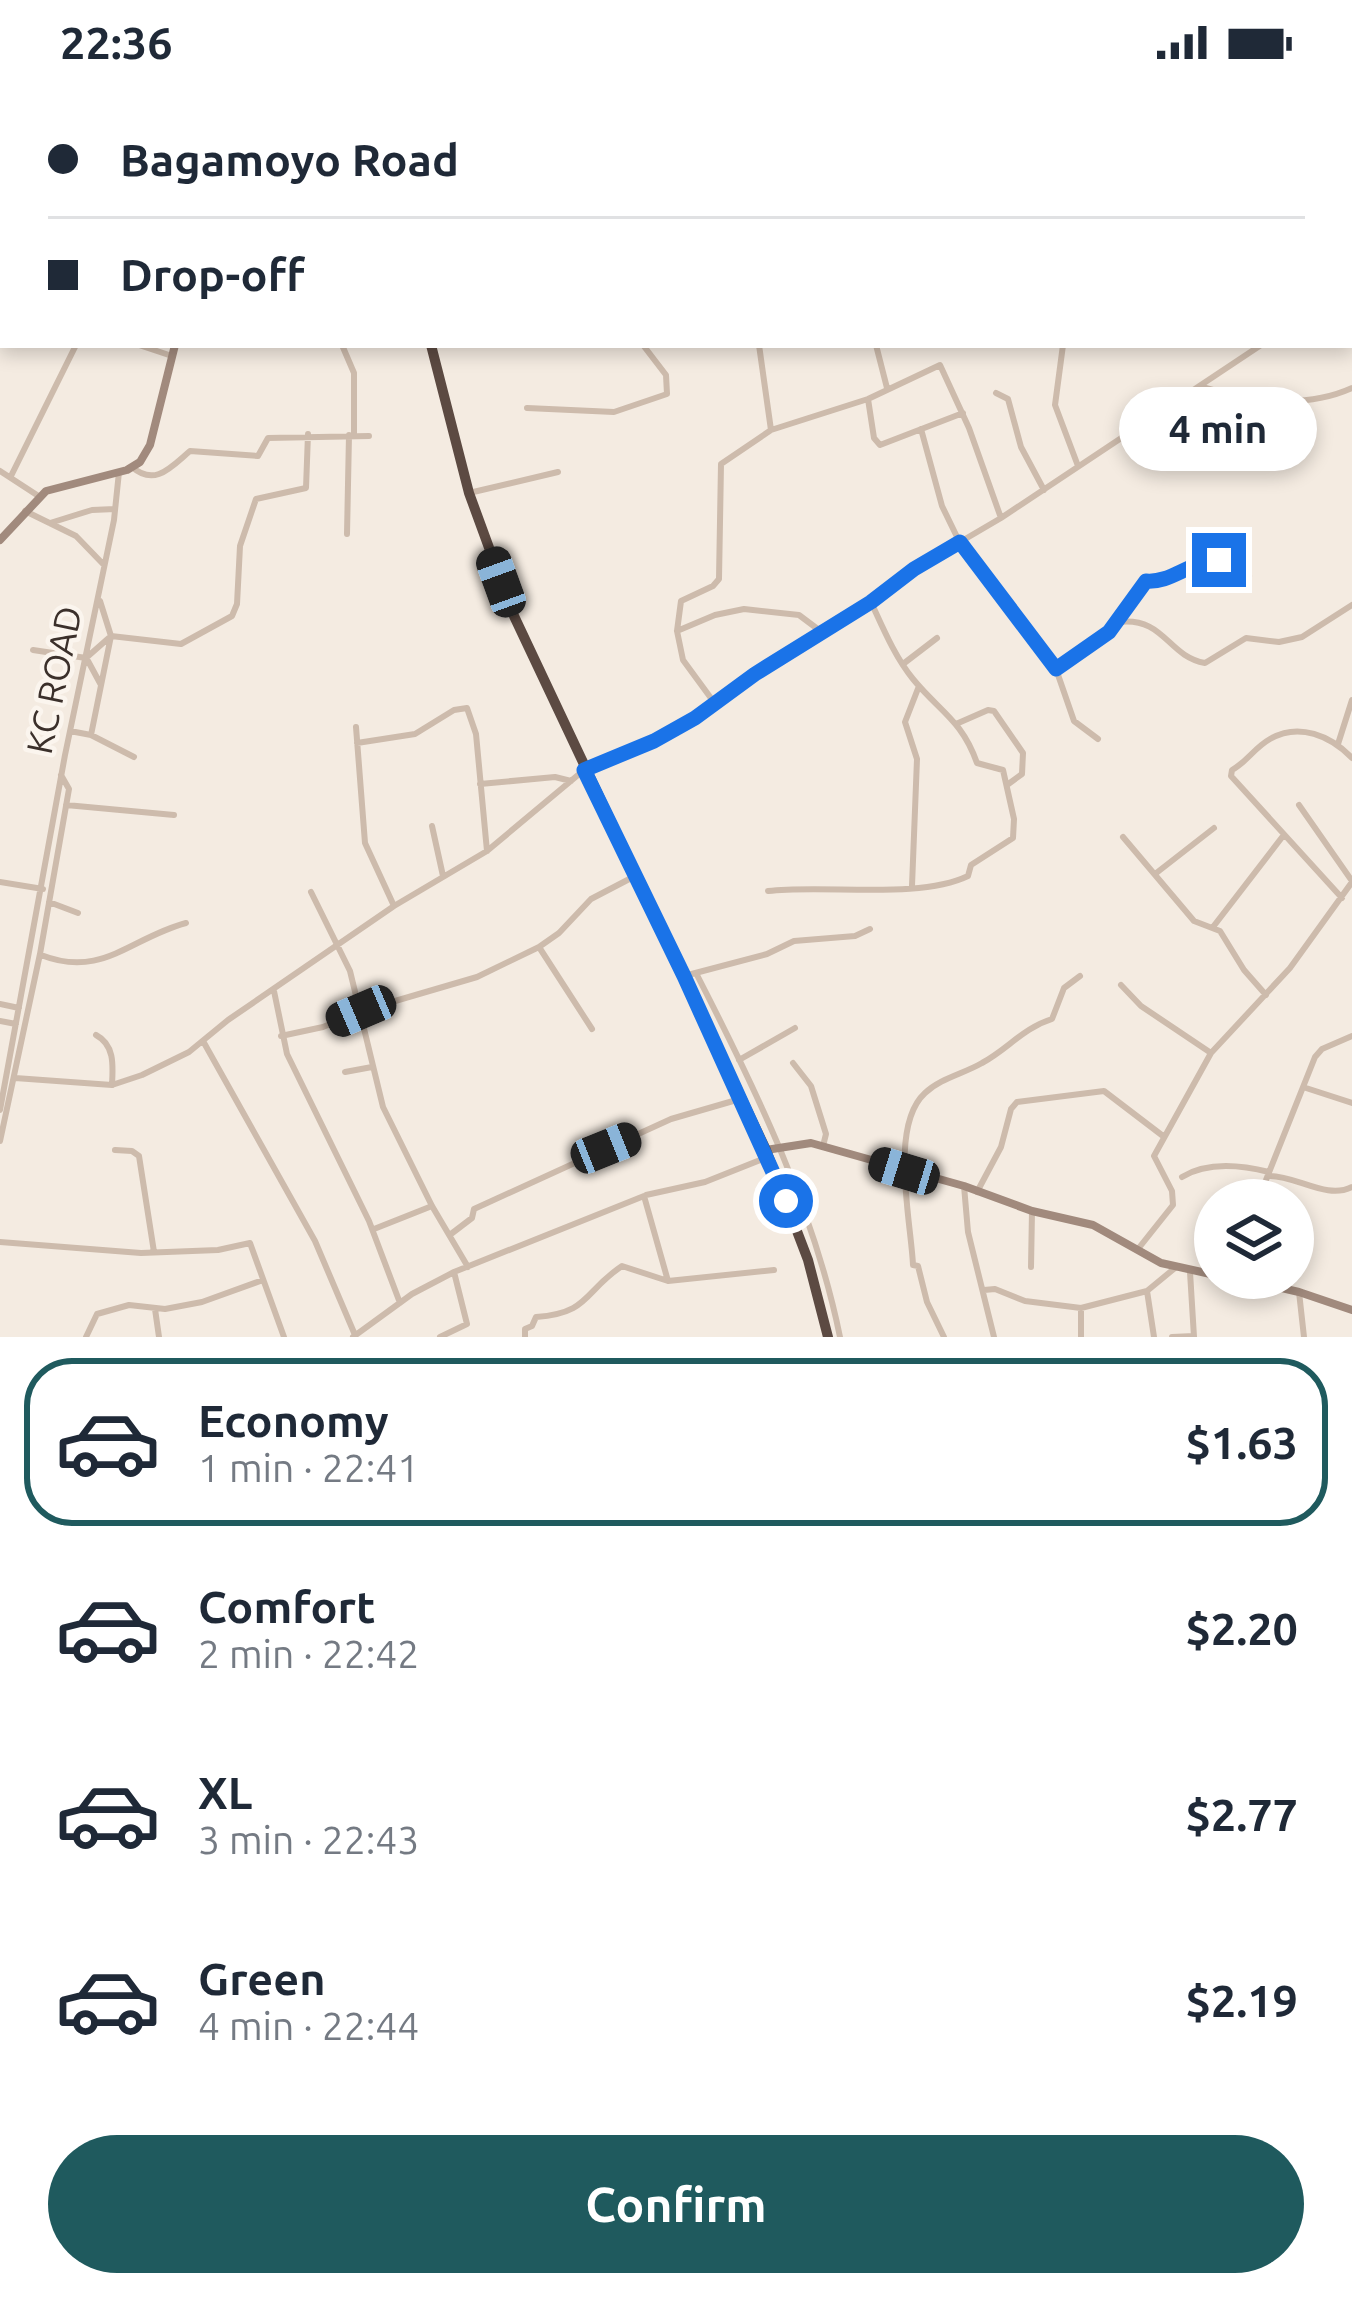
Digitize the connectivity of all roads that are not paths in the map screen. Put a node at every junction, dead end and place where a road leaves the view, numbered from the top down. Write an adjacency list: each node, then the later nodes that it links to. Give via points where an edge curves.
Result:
1 (75, 348): 29 (street)
2 (148, 348): 11 (street)
3 (174, 348): 11 (street)
4 (343, 348): 22 (street, via 354,373)
5 (432, 348): 31 (highway)
6 (645, 348): 17 (street, via 666,375 667,394 614,412)
7 (759, 348): 20 (street)
8 (878, 348): 13 (street)
9 (1063, 348): 24 (street, via 1055,405)
10 (1257, 348): 12 (street)
11 (172, 356): 25 (street, via 150,445)
12 (1203, 387): 14 (street, via 1274,401); 24 (street)
13 (887, 388): 16 (street); 18 (street, via 940,365)
14 (1352, 388)
15 (996, 393): 30 (street, via 1008,399)
16 (868, 399): 19 (street, via 877,444); 20 (street)
17 (527, 408)
18 (962, 413): 19 (street); 35 (street)
19 (921, 429): 39 (street)
20 (771, 430): 46 (street, via 721,464 719,578 681,601)
21 (308, 434): 22 (street); 25 (street, via 268,438 258,456 190,451 156,476); 48 (street, via 306,488 256,499 240,546 232,616 183,643)
22 (351, 436): 23 (street); 37 (street)
23 (370, 436)
24 (1078, 466): 30 (street)
25 (132, 467): 27 (street)
26 (0, 471): 29 (street)
27 (119, 472): 32 (street); 33 (street, KC ROAD)
28 (559, 472): 31 (street)
29 (11, 476): 32 (street)
30 (1044, 490): 35 (street)
31 (470, 493): 67 (highway, via 514,616)
32 (40, 497): 34 (street)
33 (115, 509): 36 (street); 40 (street, KC ROAD)
34 (25, 511): 36 (street); 38 (street)
35 (1001, 518): 39 (street)
36 (50, 524): 40 (street, via 80,539)
37 (347, 534)
38 (0, 540)
39 (960, 542): 43 (street); 53 (street)
40 (104, 565): 42 (street, KC ROAD)
41 (1250, 576): 45 (street, via 1226,560 1189,564 1165,582 1146,581)
42 (99, 598): 48 (street); 51 (street, KC ROAD)
43 (871, 602): 47 (street); 52 (street)
44 (1352, 605): 45 (street, via 1302,637 1246,638 1205,662 1152,626)
45 (1119, 622): 53 (street)
46 (677, 631): 47 (street, via 744,609 799,615); 57 (street, via 683,660)
47 (823, 633): 57 (street)
48 (111, 636): 51 (street); 54 (street)
49 (938, 638): 52 (street)
50 (33, 650): 51 (street)
51 (86, 658): 54 (street); 60 (street, KC ROAD)
52 (903, 664): 55 (street)
53 (1056, 669): 62 (street, via 1074,721)
54 (101, 685): 61 (street)
55 (919, 686): 58 (street); 85 (street, via 905,722 917,759)
56 (1352, 700): 64 (street)
57 (716, 705): 67 (street)
58 (956, 724): 71 (street, via 979,766 1000,766); 71 (street, via 994,711 1024,757 1022,774)
59 (356, 727): 63 (street)
60 (70, 731): 61 (street); 68 (street, KC ROAD)
61 (91, 735): 65 (street)
62 (1098, 739)
63 (357, 743): 70 (street, via 415,734 467,708); 91 (street, via 364,843)
64 (1338, 744): 66 (street); 77 (street, via 1318,733 1271,738 1232,770 1233,783)
65 (134, 757)
66 (1352, 758)
67 (584, 770): 69 (street); 81 (highway)
68 (62, 775): 72 (street); 86 (street, KC ROAD)
69 (572, 781): 70 (street); 79 (street)
70 (480, 784): 79 (street)
71 (1007, 785): 85 (street, via 1010,843 971,865 964,878)
72 (66, 805): 74 (street); 90 (street)
73 (1300, 806): 83 (street)
74 (174, 815)
75 (432, 826): 82 (street)
76 (1214, 828): 80 (street)
77 (1283, 836): 89 (street); 94 (street)
78 (1124, 837): 80 (street)
79 (487, 851): 82 (street)
80 (1155, 874): 94 (street, via 1194,921)
81 (637, 875): 97 (street, via 596,896); 99 (highway)
82 (443, 876): 91 (street)
83 (1352, 881): 89 (street)
84 (0, 882): 86 (street)
85 (912, 886): 87 (street)
86 (43, 889): 98 (street, KC ROAD)
87 (768, 891)
88 (311, 892): 96 (street)
89 (1342, 898): 103 (street)
90 (49, 902): 92 (street); 98 (street)
91 (394, 906): 96 (street)
92 (78, 913)
93 (186, 923): 98 (street, via 103,960 66,963)
94 (1213, 927): 103 (street)
95 (870, 929): 99 (street, via 794,941)
96 (339, 946): 102 (street); 106 (street)
97 (538, 947): 106 (street, via 477,976); 110 (street)
98 (36, 952): 105 (street, KC ROAD); 118 (street)
99 (690, 974): 116 (street); 126 (highway)
100 (1080, 976): 134 (street, via 1064,988 1052,1018 921,1096)
101 (1121, 985): 115 (street)
102 (274, 990): 112 (street); 114 (street)
103 (1266, 995): 115 (street)
104 (0, 1004): 105 (street)
105 (19, 1008): 108 (street, KC ROAD)
106 (361, 1011): 112 (street); 120 (street)
107 (0, 1021): 108 (street)
108 (16, 1024): 117 (street, KC ROAD)
109 (795, 1028): 116 (street)
110 (592, 1029)
111 (96, 1035): 124 (street, via 111,1053)
112 (281, 1036): 145 (street)
113 (1352, 1036): 125 (street, via 1322,1048)
114 (203, 1041): 124 (street); 167 (street, via 315,1241)
115 (1211, 1053): 129 (street)
116 (740, 1060): 133 (street)
117 (8, 1061): 118 (street); 123 (street, KC ROAD)
118 (18, 1063): 122 (street)
119 (793, 1063): 131 (street, via 812,1086)
120 (372, 1067): 121 (street); 143 (street)
121 (345, 1072)
122 (15, 1078): 124 (street); 130 (street)
123 (2, 1079): 128 (street, KC ROAD)
124 (112, 1085)
125 (1306, 1088): 127 (street); 135 (street)
126 (740, 1099): 133 (highway); 146 (street, via 548,1173 476,1207)
127 (1352, 1103)
128 (0, 1110)
129 (1163, 1136): 140 (street, via 1104,1091 1017,1102); 148 (street, via 1155,1163 1173,1205)
130 (0, 1141)
131 (824, 1146): 133 (street); 134 (street)
132 (115, 1150): 149 (street, via 139,1156)
133 (770, 1151): 141 (street, via 705,1182); 142 (highway)
134 (904, 1171): 138 (street); 175 (street, via 913,1265)
135 (1268, 1174): 136 (street, via 1238,1166); 137 (street); 139 (street, via 1336,1192)
136 (1182, 1177)
137 (1266, 1179)
138 (964, 1186): 140 (street); 159 (street)
139 (1352, 1187)
140 (977, 1192): 144 (street)
141 (643, 1195): 151 (street); 158 (street)
142 (791, 1199): 173 (highway); 174 (street, via 823,1269)
143 (432, 1206): 145 (street); 146 (street)
144 (1032, 1211): 148 (street, via 1093,1225); 150 (street)
145 (373, 1230): 163 (street)
146 (451, 1234): 151 (street)
147 (0, 1242): 149 (street)
148 (1138, 1249): 152 (street)
149 (154, 1252): 157 (street, via 250,1243)
150 (1031, 1267)
151 (468, 1268): 154 (street)
152 (1175, 1268): 155 (street); 160 (street)
153 (773, 1270): 158 (street)
154 (454, 1272): 163 (street); 171 (street, via 466,1324)
155 (1190, 1272): 156 (street); 180 (street)
156 (1194, 1272)
157 (262, 1280): 165 (street); 170 (street)
158 (668, 1281): 172 (street, via 622,1266 579,1308 536,1317)
159 (984, 1290): 164 (street); 176 (street)
160 (1147, 1291): 164 (street); 178 (street)
161 (1314, 1297): 166 (street)
162 (1300, 1299): 181 (street)
163 (400, 1303): 167 (street)
164 (1081, 1308): 177 (street)
165 (155, 1309): 168 (street, via 129,1305 98,1314); 169 (street)
166 (1352, 1310)
167 (354, 1336)
168 (86, 1337)
169 (160, 1337)
170 (284, 1337)
171 (440, 1337)
172 (525, 1337)
173 (828, 1337)
174 (840, 1337)
175 (944, 1337)
176 (994, 1337)
177 (1081, 1337)
178 (1154, 1337)
179 (1172, 1337): 180 (street)
180 (1194, 1337)
181 (1304, 1337)

